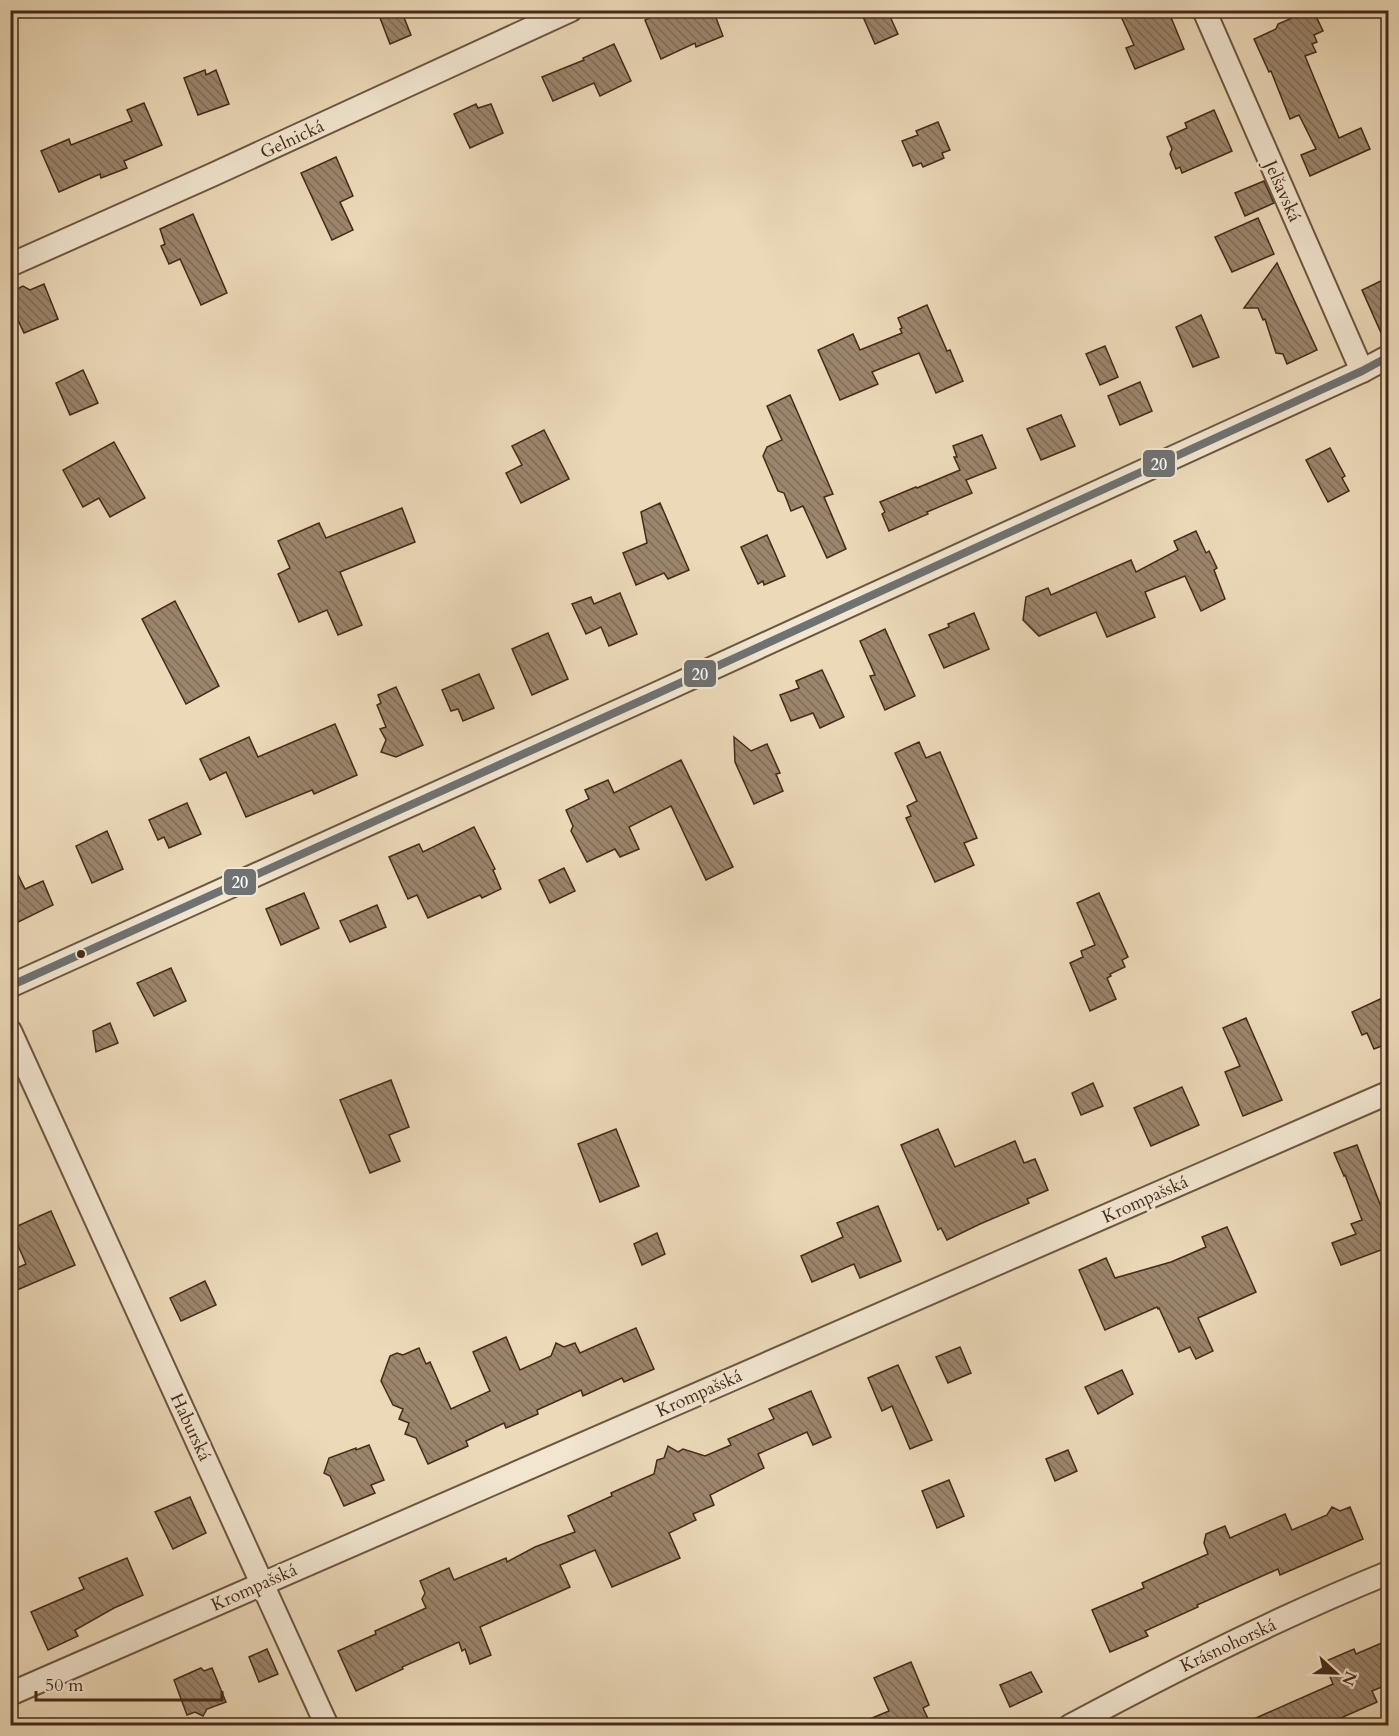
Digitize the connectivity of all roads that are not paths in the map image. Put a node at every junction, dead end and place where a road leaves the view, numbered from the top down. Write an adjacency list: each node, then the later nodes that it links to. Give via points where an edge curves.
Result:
1 (572, 10): 3 (street, Gelnická)
2 (1204, 10): 5 (street, Jelšavská)
3 (10, 265)
4 (1389, 357): 5 (street)
5 (1362, 371): 6 (street)
6 (10, 986)
7 (10, 1031): 10 (street, Haburská)
8 (1389, 1093): 10 (street, Krompašská)
9 (1389, 1574): 13 (street, Krásnohorská, via 1331,1596 1154,1680)
10 (263, 1583): 11 (street, Krompašská); 12 (street, Haburská)
11 (10, 1694)
12 (327, 1725)
13 (1070, 1725)

